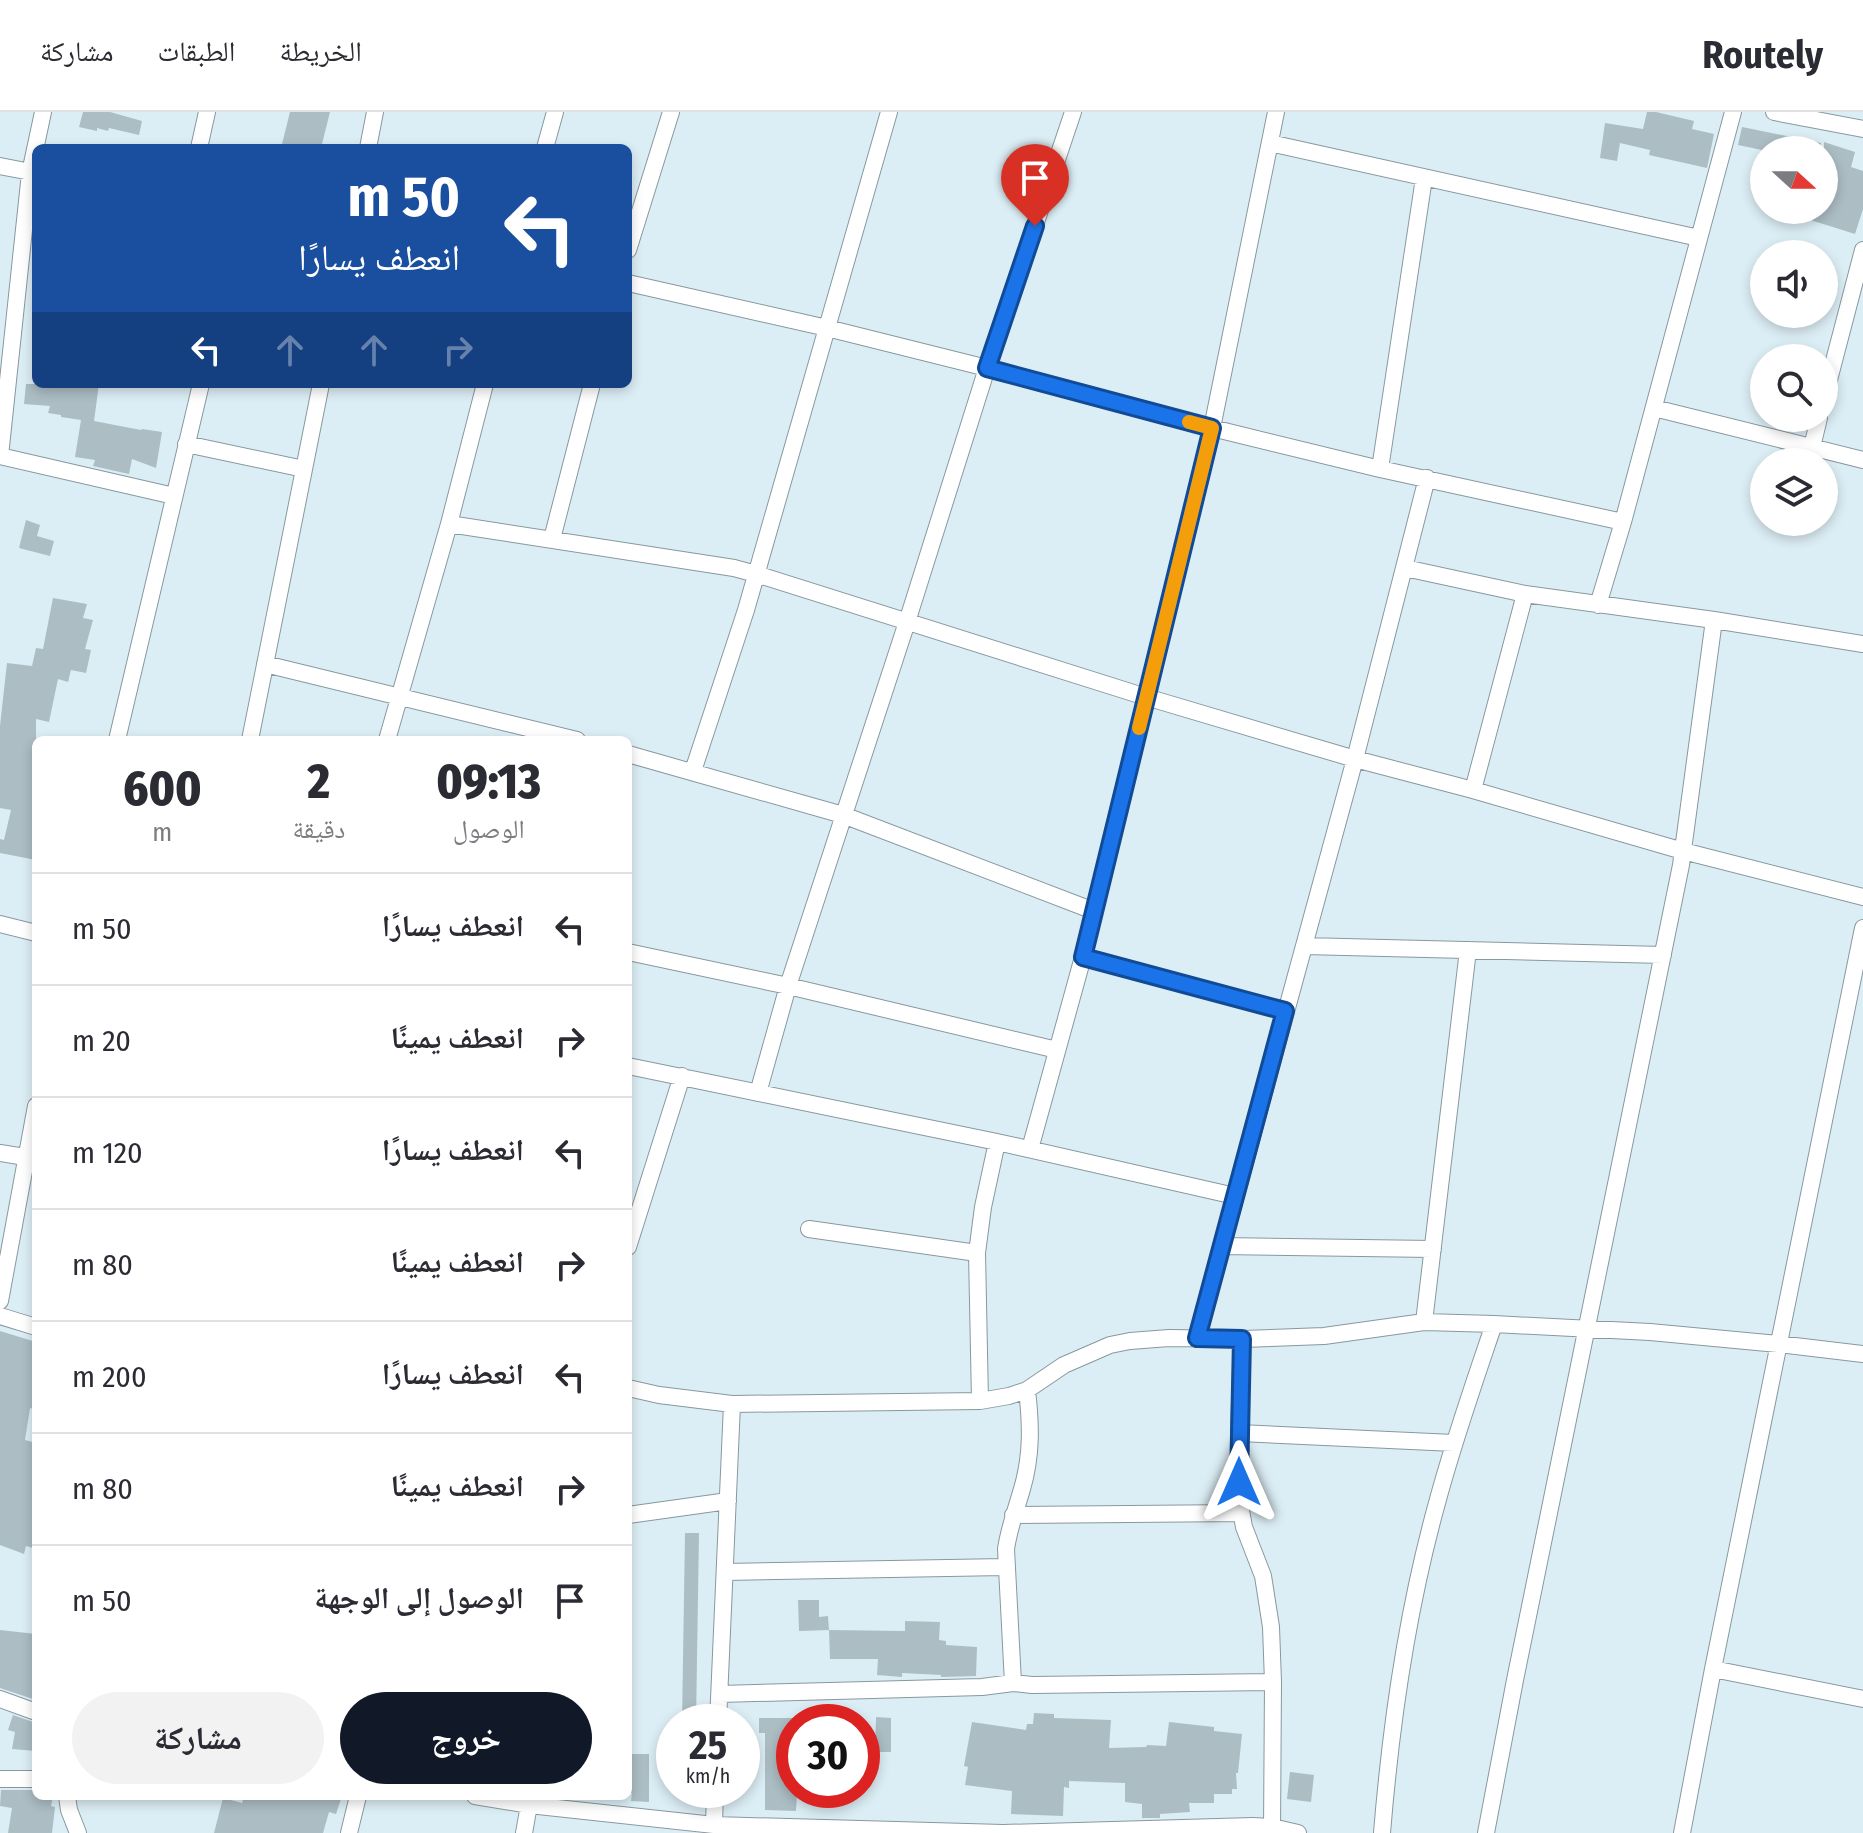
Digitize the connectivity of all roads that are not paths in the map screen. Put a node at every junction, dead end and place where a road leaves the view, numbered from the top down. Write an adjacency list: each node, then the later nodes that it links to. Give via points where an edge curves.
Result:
1 (43, 112): 13 (street)
2 (207, 112): 14 (street)
3 (375, 112): 15 (street)
4 (555, 112): 16 (street)
5 (671, 112): 21 (street)
6 (889, 112): 25 (street)
7 (1073, 112): 27 (street)
8 (1276, 112): 12 (street)
9 (1733, 112): 22 (street)
10 (1774, 112): 11 (street)
11 (1863, 129)
12 (1270, 143): 19 (street); 33 (street)
13 (38, 144)
14 (200, 144)
15 (369, 144)
16 (546, 144)
17 (0, 166): 18 (street)
18 (32, 173)
19 (1424, 178): 22 (street); 40 (street)
20 (32, 182): 37 (street)
21 (632, 237)
22 (1699, 238): 32 (street)
23 (1863, 250): 26 (street)
24 (632, 284): 25 (street)
25 (827, 328): 27 (street); 47 (street)
26 (1838, 346)
27 (987, 368): 33 (street); 51 (street)
28 (200, 388): 35 (street)
29 (320, 388): 39 (street)
30 (484, 388): 44 (street)
31 (591, 388): 45 (street)
32 (1654, 408): 36 (street); 43 (street)
33 (1212, 428): 40 (street); 55 (street)
34 (1816, 432): 36 (street)
35 (186, 444): 39 (street); 42 (street)
36 (1812, 447): 38 (street)
37 (0, 456): 42 (street)
38 (1863, 460)
39 (304, 469): 53 (street)
40 (1380, 469): 41 (street)
41 (1427, 478): 43 (street); 46 (street)
42 (174, 496): 56 (street)
43 (1623, 522): 49 (street)
44 (449, 524): 45 (street); 54 (street)
45 (552, 539): 47 (street)
46 (1405, 568): 48 (street); 61 (street)
47 (756, 574): 51 (street); 62 (street)
48 (1525, 594): 49 (street); 63 (street)
49 (1598, 605): 50 (street)
50 (1714, 620): 52 (street); 65 (street)
51 (907, 622): 55 (street); 64 (street)
52 (1863, 644)
53 (265, 664): 54 (street); 57 (street)
54 (401, 697): 58 (street); 59 (street)
55 (1146, 697): 61 (street); 67 (street)
56 (118, 736)
57 (251, 736)
58 (388, 736)
59 (548, 736)
60 (632, 755): 62 (street)
61 (1355, 759): 63 (street); 71 (street)
62 (693, 771): 64 (street)
63 (1473, 790): 65 (street)
64 (843, 815): 67 (street); 76 (street)
65 (1683, 851): 66 (street); 74 (street)
66 (1863, 897)
67 (1094, 911): 75 (street)
68 (0, 924): 70 (street)
69 (1863, 928): 101 (street)
70 (32, 932)
71 (1304, 946): 72 (street); 77 (street)
72 (1468, 950): 74 (street); 91 (street)
73 (632, 953): 76 (street)
74 (1663, 955): 98 (street)
75 (1083, 957): 77 (street); 78 (street)
76 (788, 986): 78 (street); 81 (street)
77 (1285, 1011): 87 (street)
78 (1057, 1050): 84 (street)
79 (632, 1067): 80 (street)
80 (682, 1076): 81 (street); 89 (street)
81 (758, 1093): 83 (street)
82 (32, 1125): 86 (street)
83 (997, 1142): 84 (street); 92 (street)
84 (1030, 1149): 87 (street)
85 (0, 1153): 86 (street)
86 (25, 1157): 93 (street)
87 (1235, 1196): 90 (street)
88 (809, 1229): 92 (street)
89 (632, 1234)
90 (1221, 1246): 91 (street); 99 (street)
91 (1433, 1249): 95 (street)
92 (977, 1253): 105 (street)
93 (0, 1301)
94 (0, 1316): 97 (street)
95 (1424, 1322): 96 (street); 100 (street, via 1353,1334)
96 (1494, 1324): 98 (street); 108 (street)
97 (32, 1326)
98 (1588, 1329): 101 (street); 140 (street)
99 (1197, 1338): 100 (street); 104 (street, via 1110,1345 1064,1365)
100 (1242, 1339): 107 (street)
101 (1778, 1344): 102 (street); 115 (street)
102 (1863, 1354)
103 (632, 1389): 106 (street)
104 (1027, 1390): 105 (street); 112 (street, via 1030,1446)
105 (980, 1401): 106 (street)
106 (732, 1404): 109 (street)
107 (1239, 1433): 108 (street); 110 (street)
108 (1454, 1443): 139 (street, via 1399,1676)
109 (728, 1501): 111 (street); 114 (street)
110 (1241, 1513): 112 (street); 116 (street, via 1267,1597)
111 (632, 1514)
112 (1013, 1515): 113 (street)
113 (1005, 1567): 114 (street); 117 (street)
114 (725, 1572): 118 (street)
115 (1713, 1669): 120 (street); 141 (street)
116 (1273, 1682): 117 (street); 133 (street)
117 (1013, 1683): 118 (street)
118 (720, 1694): 121 (street)
119 (0, 1699): 122 (street)
120 (1863, 1699)
121 (719, 1704)
122 (32, 1711)
123 (0, 1779): 124 (street)
124 (32, 1779)
125 (68, 1800): 134 (street)
126 (357, 1800): 135 (street)
127 (499, 1800): 128 (street)
128 (529, 1805): 131 (street); 136 (street)
129 (714, 1808): 130 (street)
130 (714, 1825): 131 (street); 132 (street)
131 (669, 1827)
132 (809, 1830): 137 (street)
133 (1272, 1830): 137 (street, via 1253,1826); 138 (street)
134 (78, 1833)
135 (349, 1833)
136 (524, 1833)
137 (1003, 1833)
138 (1298, 1833)
139 (1382, 1833)
140 (1486, 1833)
141 (1682, 1833)

